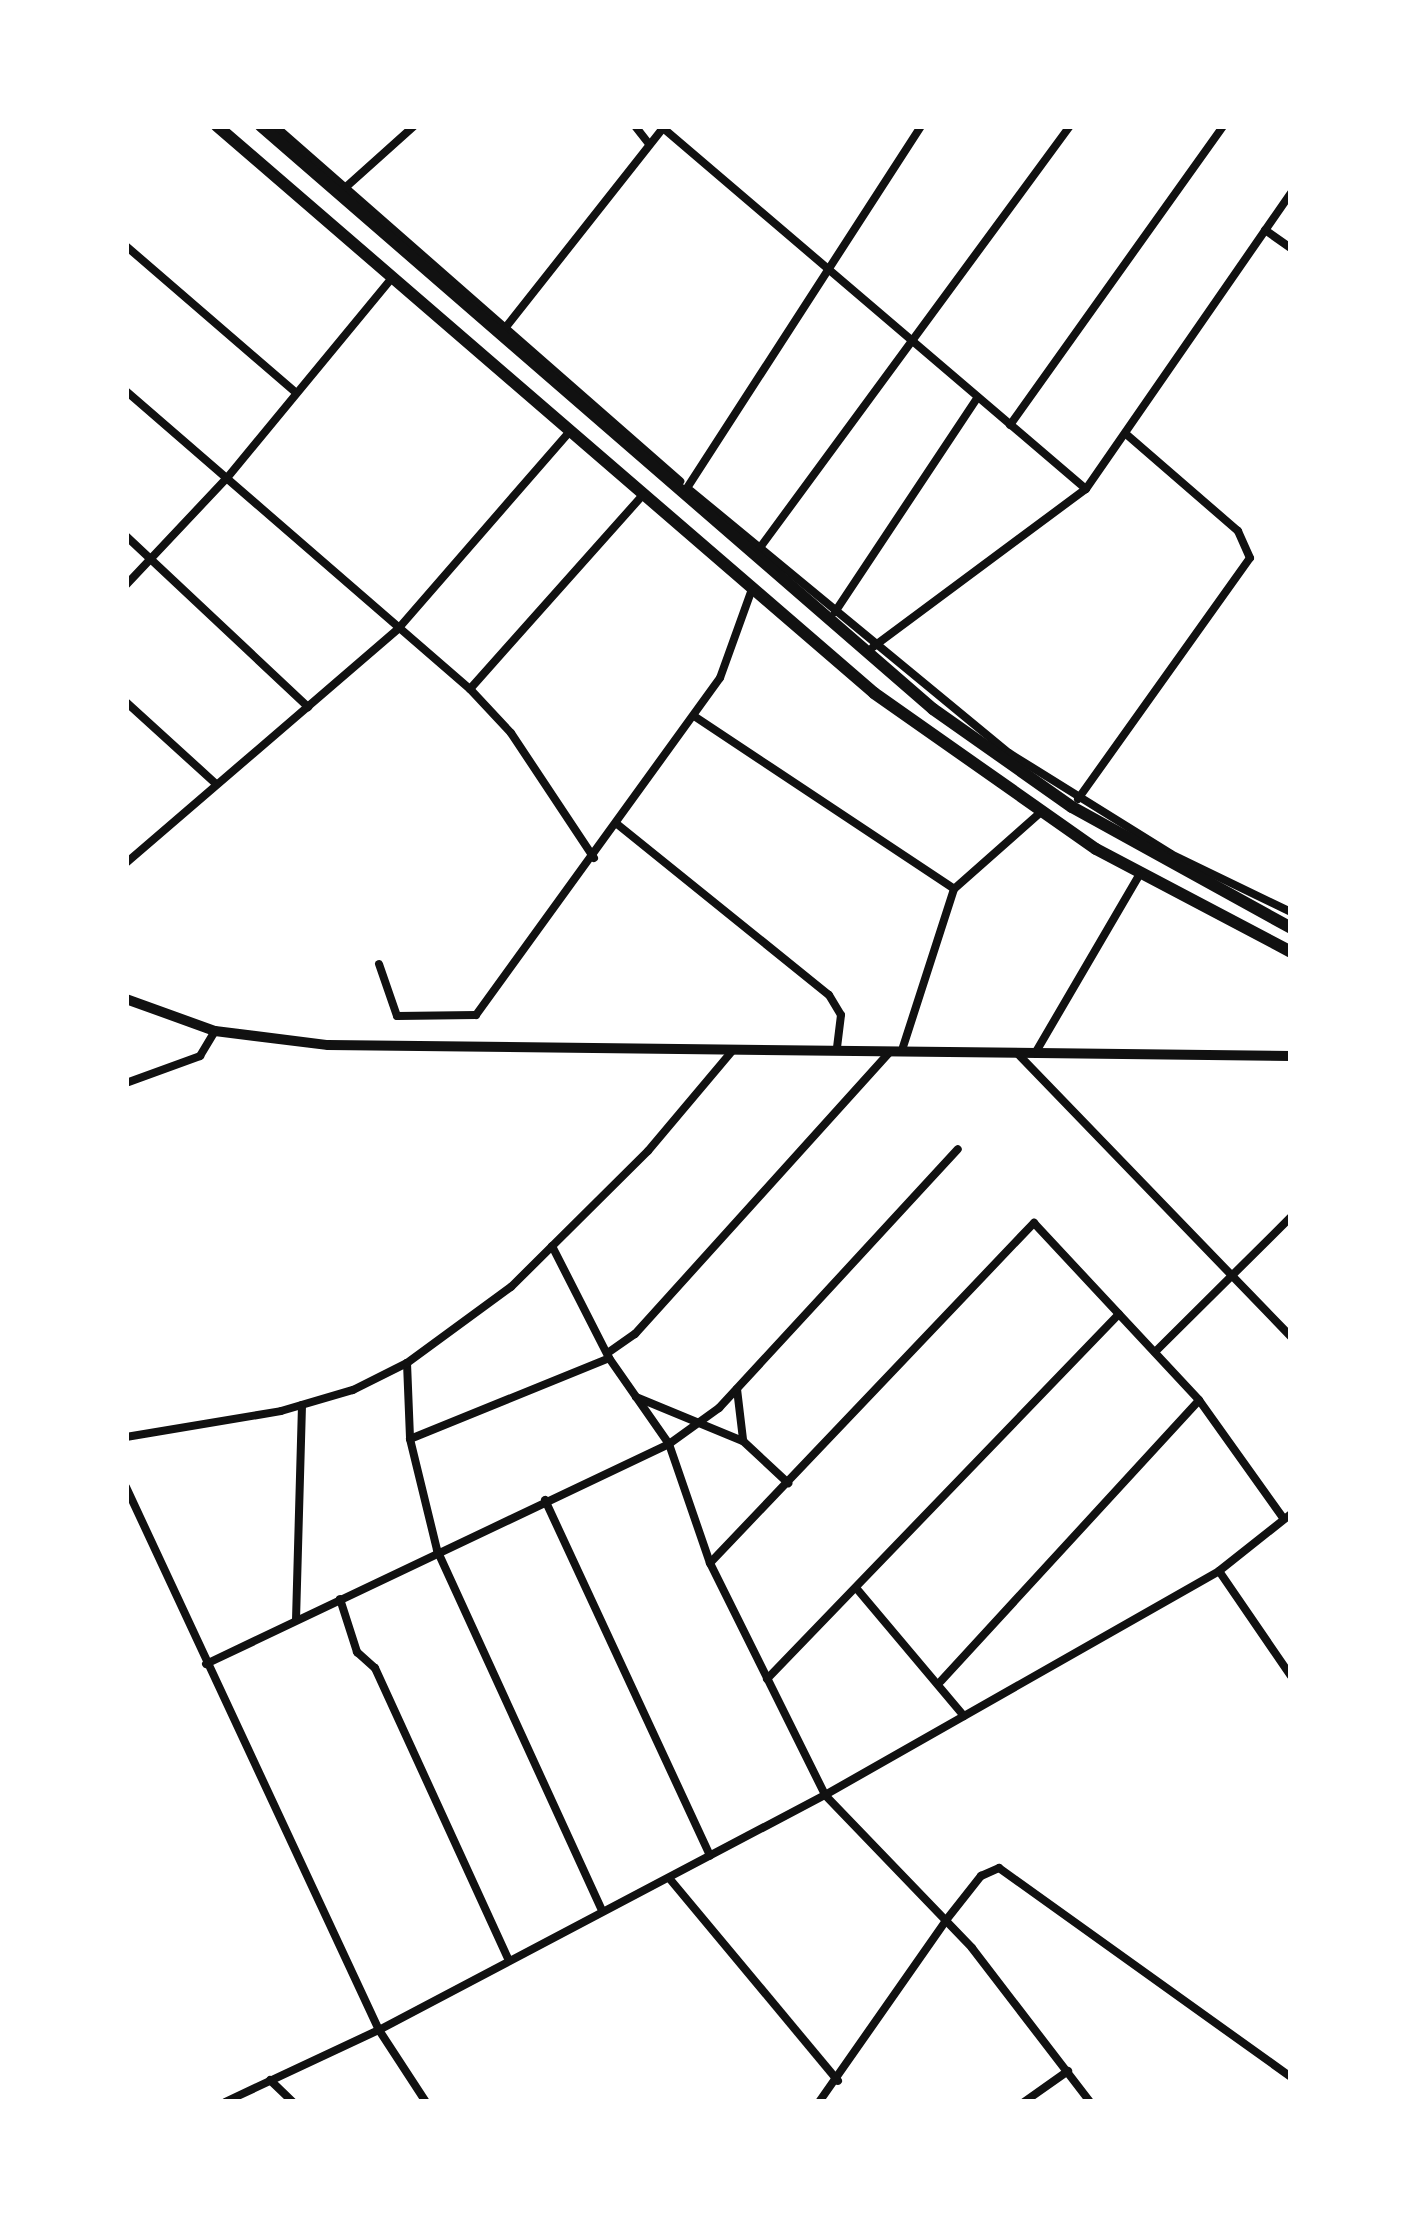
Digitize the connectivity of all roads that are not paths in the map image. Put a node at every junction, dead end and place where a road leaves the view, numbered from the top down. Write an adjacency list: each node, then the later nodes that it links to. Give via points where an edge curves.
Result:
1 (217, 126): 17 (highway)
2 (261, 126): 51 (highway, via 933,709 1072,807)
3 (275, 126): 11 (street)
4 (414, 126): 11 (street)
5 (635, 126): 10 (street)
6 (921, 126): 16 (street)
7 (1070, 126): 19 (street)
8 (1223, 126): 23 (street)
9 (664, 127): 10 (street); 16 (street)
10 (650, 145): 18 (street)
11 (346, 188): 18 (street)
12 (1291, 193): 13 (street)
13 (1265, 230): 15 (street); 25 (street)
14 (126, 246): 21 (street)
15 (1291, 248)
16 (824, 267): 19 (street); 27 (street)
17 (391, 279): 21 (street); 24 (highway)
18 (506, 327): 27 (street)
19 (916, 344): 22 (street); 31 (street)
20 (126, 391): 26 (street)
21 (294, 391): 26 (street)
22 (978, 398): 23 (street); 35 (street)
23 (1010, 425): 28 (street)
24 (568, 432): 29 (highway); 36 (street)
25 (1127, 435): 28 (street); 43 (street, via 1238,531 1250,558)
26 (226, 478): 32 (street); 36 (street)
27 (688, 488): 31 (street)
28 (1086, 489): 37 (street)
29 (642, 496): 34 (highway); 38 (street)
30 (126, 536): 32 (street)
31 (759, 548): 35 (street)
32 (149, 558): 33 (street); 40 (street)
33 (126, 585)
34 (752, 589): 41 (street, via 720,677); 44 (highway, via 874,693)
35 (835, 612): 37 (street)
36 (398, 629): 38 (street); 40 (street)
37 (873, 646): 43 (street)
38 (470, 689): 46 (street, via 511,733)
39 (126, 702): 42 (street)
40 (308, 707): 42 (street)
41 (694, 716): 45 (street); 49 (street)
42 (216, 784): 47 (street)
43 (1078, 799): 50 (street)
44 (1040, 813): 48 (highway); 49 (street)
45 (617, 824): 46 (street); 58 (street, via 829,994 841,1015)
46 (594, 857): 53 (street, via 476,1016 397,1016)
47 (126, 863)
48 (1140, 874): 52 (highway); 60 (street)
49 (954, 889): 56 (street)
50 (1291, 912)
51 (1291, 928)
52 (1291, 952)
53 (379, 964)
54 (126, 999): 55 (main road)
55 (215, 1031): 57 (main road, via 328,1045); 62 (street, via 200,1057)
56 (899, 1047): 58 (main road); 59 (main road); 70 (street)
57 (734, 1048): 58 (main road); 65 (street)
58 (837, 1048)
59 (1014, 1049): 60 (main road); 66 (street)
60 (1037, 1050): 61 (main road)
61 (1291, 1056)
62 (126, 1083)
63 (958, 1149): 72 (street)
64 (1291, 1217): 66 (street)
65 (552, 1246): 70 (street); 71 (street)
66 (1231, 1278): 68 (street); 69 (street)
67 (1118, 1314): 69 (street); 81 (street, via 1034,1223); 88 (street)
68 (1291, 1337)
69 (1155, 1352): 74 (street)
70 (609, 1355): 73 (street); 78 (street)
71 (407, 1363): 75 (street); 78 (street)
72 (737, 1388): 76 (street); 79 (street)
73 (636, 1396): 76 (street); 80 (street)
74 (1199, 1400): 84 (street); 94 (street)
75 (302, 1405): 77 (street); 90 (street)
76 (699, 1424): 79 (street); 80 (street)
77 (126, 1438)
78 (410, 1439): 85 (street)
79 (743, 1441): 81 (street)
80 (669, 1444): 83 (street); 86 (street)
81 (788, 1484): 86 (street)
82 (126, 1487): 91 (street)
83 (545, 1500): 85 (street); 97 (street)
84 (1288, 1517): 87 (street)
85 (436, 1550): 89 (street); 99 (street)
86 (710, 1563): 93 (street)
87 (1219, 1570): 92 (street); 95 (street)
88 (856, 1589): 93 (street); 94 (street)
89 (340, 1598): 90 (street); 101 (street, via 357,1652 375,1668)
90 (296, 1620): 91 (street)
91 (206, 1664): 102 (street)
92 (1291, 1676)
93 (767, 1679): 96 (street)
94 (941, 1681): 95 (street)
95 (964, 1717): 96 (street)
96 (825, 1795): 97 (street); 100 (street)
97 (710, 1856): 98 (street)
98 (669, 1878): 99 (street); 106 (street)
99 (602, 1911): 101 (street)
100 (947, 1919): 103 (street); 104 (street, via 981,1876 1006,1868); 106 (street)
101 (509, 1961): 102 (street)
102 (379, 2030): 105 (street); 109 (street)
103 (1068, 2071): 111 (street); 112 (street)
104 (1291, 2077)
105 (270, 2080): 107 (street); 108 (street)
106 (838, 2081): 110 (street)
107 (225, 2102)
108 (292, 2102)
109 (426, 2102)
110 (819, 2102)
111 (1024, 2102)
112 (1090, 2102)

